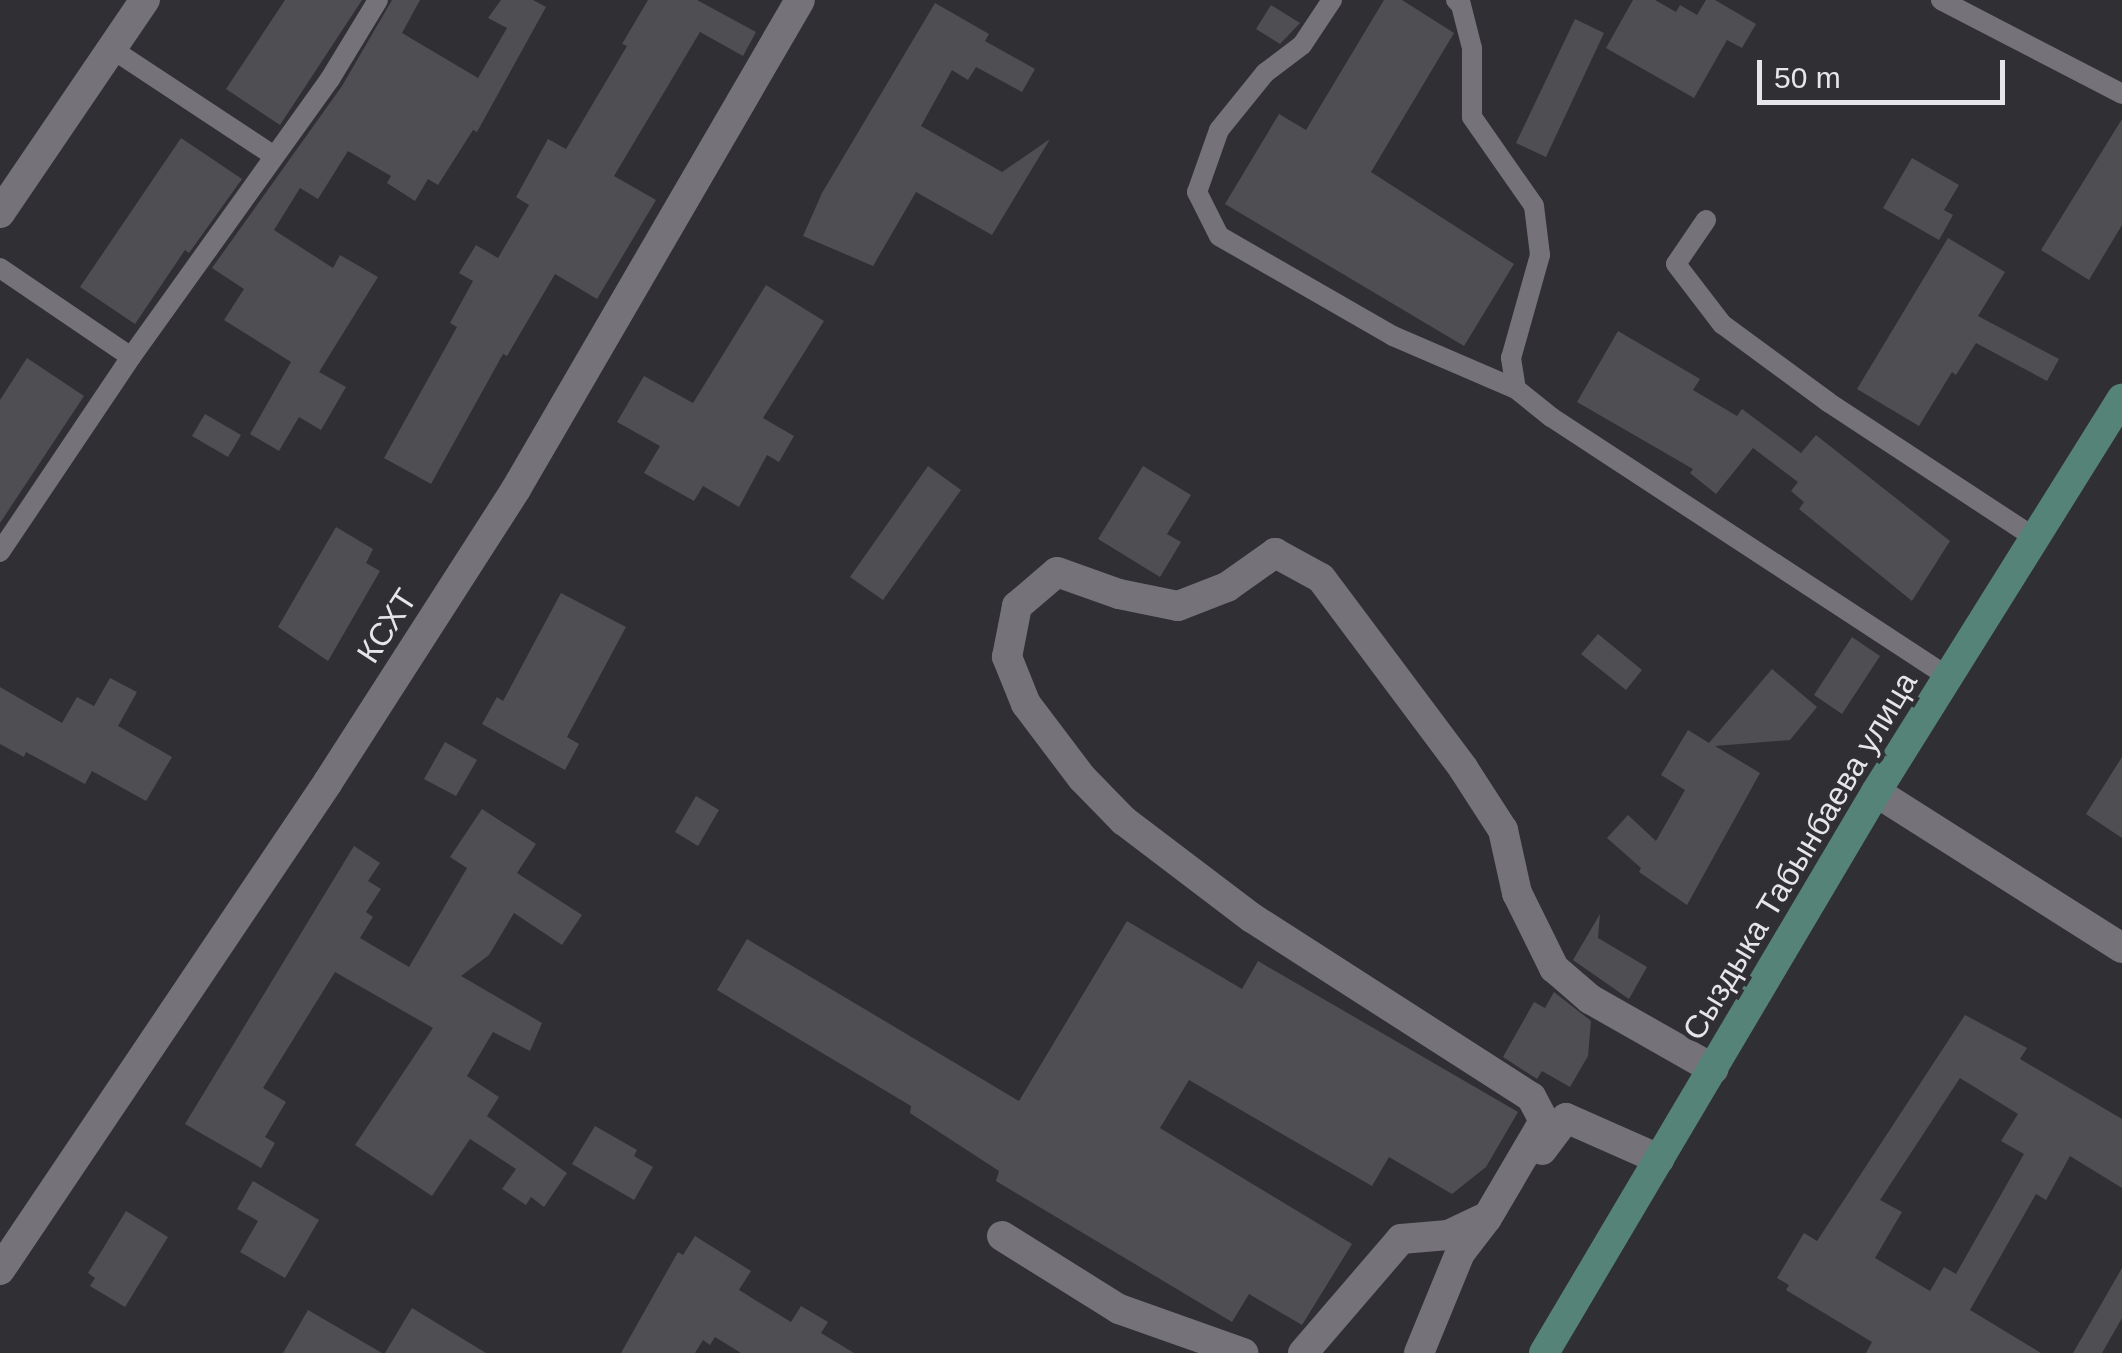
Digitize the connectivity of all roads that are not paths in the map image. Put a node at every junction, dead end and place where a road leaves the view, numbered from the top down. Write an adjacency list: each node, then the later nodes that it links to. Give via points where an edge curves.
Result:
1 (145, 0): 7 (street)
2 (378, 0): 9 (lane)
3 (800, 0): 25 (street, КСХТ, via 516,489)
4 (1332, 0): 14 (lane, via 1302,45 1266,74 1219,130 1197,192 1219,236 1393,336)
5 (1456, 0): 14 (lane, via 1472,48 1472,116 1534,206 1540,255 1511,358)
6 (1941, 0): 8 (lane)
7 (112, 49): 9 (lane); 10 (street)
8 (2122, 94)
9 (274, 156): 13 (lane)
10 (0, 213)
11 (1706, 220): 16 (lane, via 1676,264 1722,324)
12 (0, 268): 13 (lane)
13 (131, 356): 17 (lane)
14 (1516, 389): 18 (lane)
15 (2122, 399): 16 (street, Сыздыка Табынбаева улица)
16 (2035, 538): 18 (street, Сыздыка Табынбаева улица)
17 (0, 552)
18 (1948, 677): 19 (street, Сыздыка Табынбаева улица)
19 (1876, 792): 20 (street); 21 (street, Сыздыка Табынбаева улица)
20 (2122, 948)
21 (1712, 1068): 22 (street, Сыздыка Табынбаева улица); 23 (street, via 1590,999 1554,968 1517,892 1502,830 1322,578 1275,552 1227,587 1178,606 1058,572 1016,606 1007,657 1026,704 1082,778 1124,821 1252,918 1531,1097 1544,1121)
22 (1660, 1158): 23 (street, via 1566,1118); 29 (street, Сыздыка Табынбаева улица)
23 (1486, 1218): 26 (street, via 1448,1235 1400,1240 1364,1276); 28 (street, via 1460,1253)
24 (1002, 1236): 27 (street, via 1119,1309)
25 (0, 1270)
26 (1314, 1347)
27 (1243, 1353)
28 (1419, 1353)
29 (1544, 1353)

